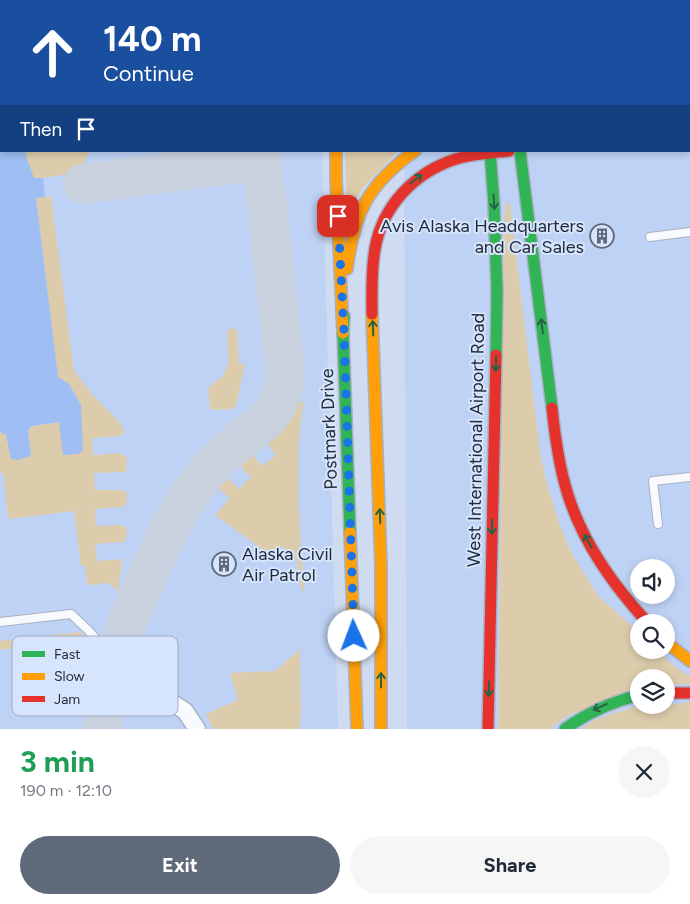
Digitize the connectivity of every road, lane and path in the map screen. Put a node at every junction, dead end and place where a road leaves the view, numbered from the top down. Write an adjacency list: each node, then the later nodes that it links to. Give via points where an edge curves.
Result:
1 (336, 152): 7 (main road)
2 (414, 152): 7 (main road, Postmark Drive, via 382,179 360,212 349,254)
3 (490, 152): 21 (main road, one-way to 3, via 381,565 372,304 375,246 383,220 392,205 421,175 455,159); 22 (main road, West International Airport Road, one-way to 22, via 497,291)
4 (520, 152): 10 (main road, one-way to 4, via 599,561 568,494 555,436)
5 (690, 232): 6 (lane)
6 (650, 237)
7 (344, 333): 20 (main road, Postmark Drive)
8 (690, 477): 9 (lane, via 652,481)
9 (658, 524)
10 (639, 614)
11 (0, 622): 12 (lane, via 71,614)
12 (93, 636)
13 (675, 649): 14 (main road)
14 (690, 661)
15 (675, 693): 16 (main road)
16 (690, 693)
17 (630, 697): 23 (main road, one-way to 23, via 606,704)
18 (178, 706): 19 (street)
19 (197, 729)
20 (357, 729)
21 (381, 729)
22 (488, 729)
23 (565, 729)

